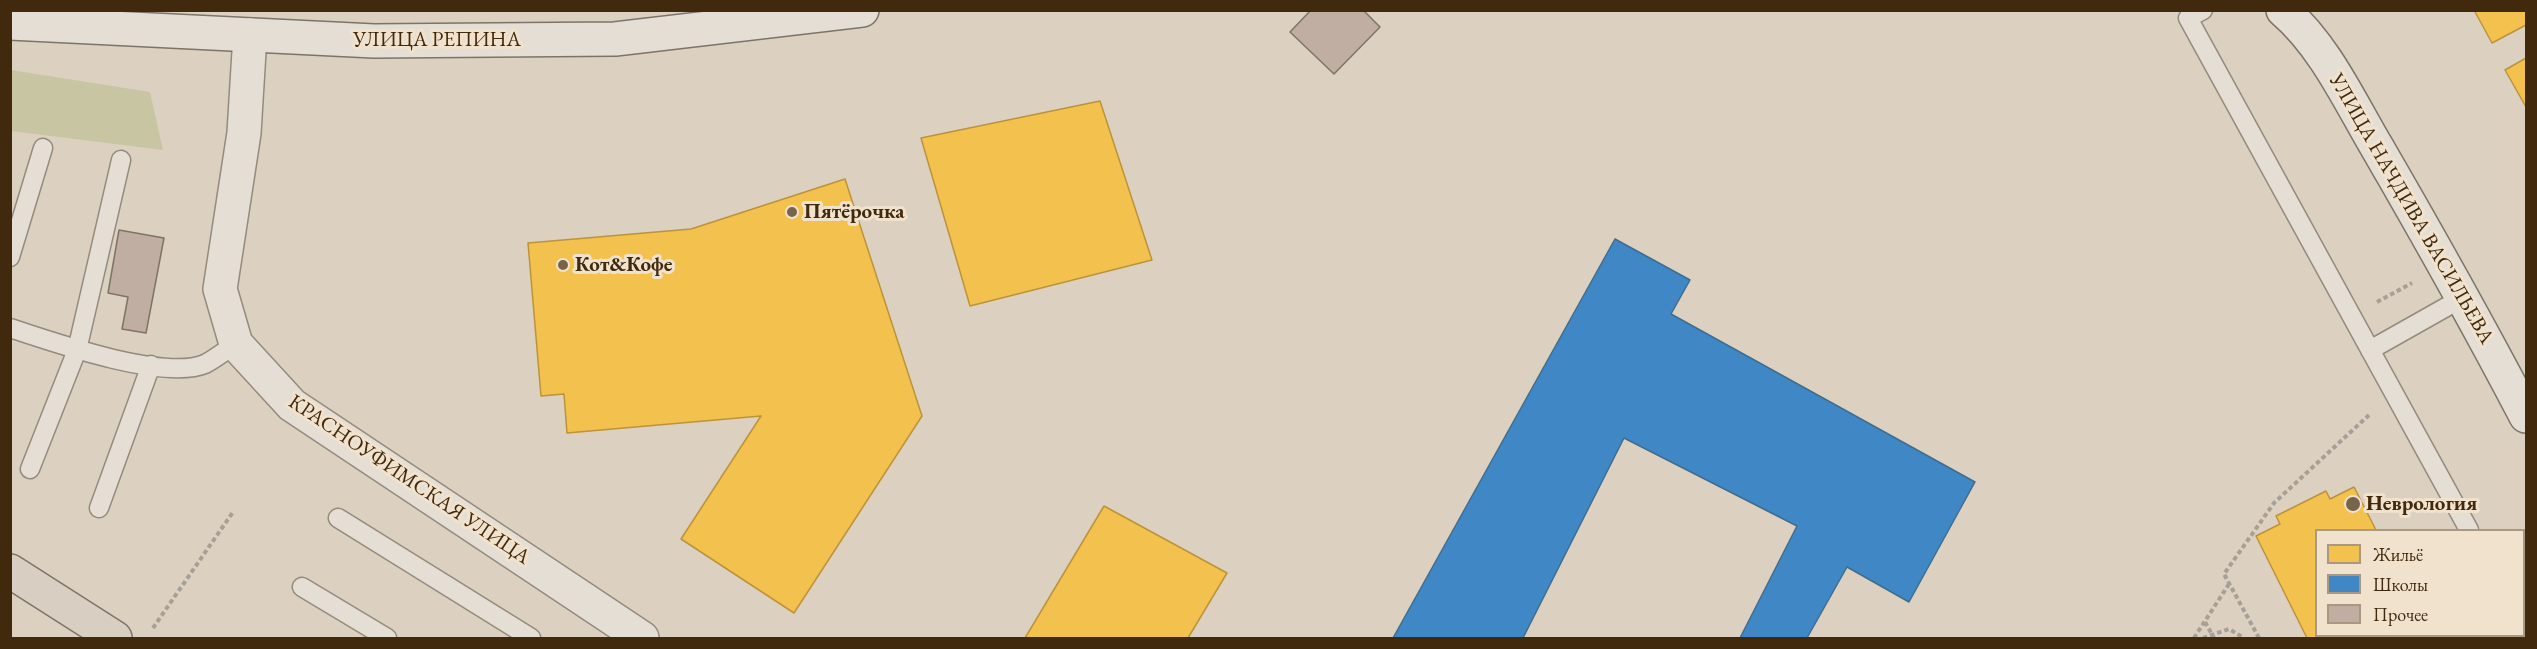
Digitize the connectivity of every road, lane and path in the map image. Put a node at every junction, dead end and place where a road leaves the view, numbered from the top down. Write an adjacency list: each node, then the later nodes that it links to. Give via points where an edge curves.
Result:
1 (862, 10): 5 (street, УЛИЦА РЕПИНА, via 615,39 374,41)
2 (2203, 10): 13 (lane, via 2188,18)
3 (2295, 13): 9 (street, УЛИЦА НАЧДИВА ВАСИЛЬЕВА)
4 (10, 23): 5 (street, УЛИЦА РЕПИНА)
5 (250, 23): 11 (street, КРАСНОУФИМСКАЯ УЛИЦА, via 244,133 220,289)
6 (43, 148): 8 (lane)
7 (121, 160): 12 (lane)
8 (10, 257)
9 (2464, 297): 13 (lane); 16 (street, УЛИЦА НАЧДИВА ВАСИЛЬЕВА)
10 (10, 328): 12 (lane)
11 (236, 344): 14 (lane, via 204,364 165,368); 31 (street, КРАСНОУФИМСКАЯ УЛИЦА, via 292,405)
12 (77, 350): 14 (lane); 17 (lane)
13 (2370, 350): 21 (lane)
14 (151, 365): 18 (lane)
15 (2369, 415): 23 (path, via 2274,503 2224,574)
16 (2526, 416)
17 (30, 468)
18 (99, 508)
19 (233, 512): 26 (path)
20 (338, 518): 30 (lane)
21 (2468, 529)
22 (10, 571): 28 (main road)
23 (2229, 584): 25 (path); 35 (path)
24 (302, 587): 29 (lane)
25 (2205, 622): 27 (path); 32 (path)
26 (152, 630)
27 (2212, 636): 33 (path); 34 (path, via 2229,629)
28 (116, 639)
29 (387, 639)
30 (531, 639)
31 (642, 639)
32 (2194, 639)
33 (2203, 639)
34 (2244, 639)
35 (2259, 639)

